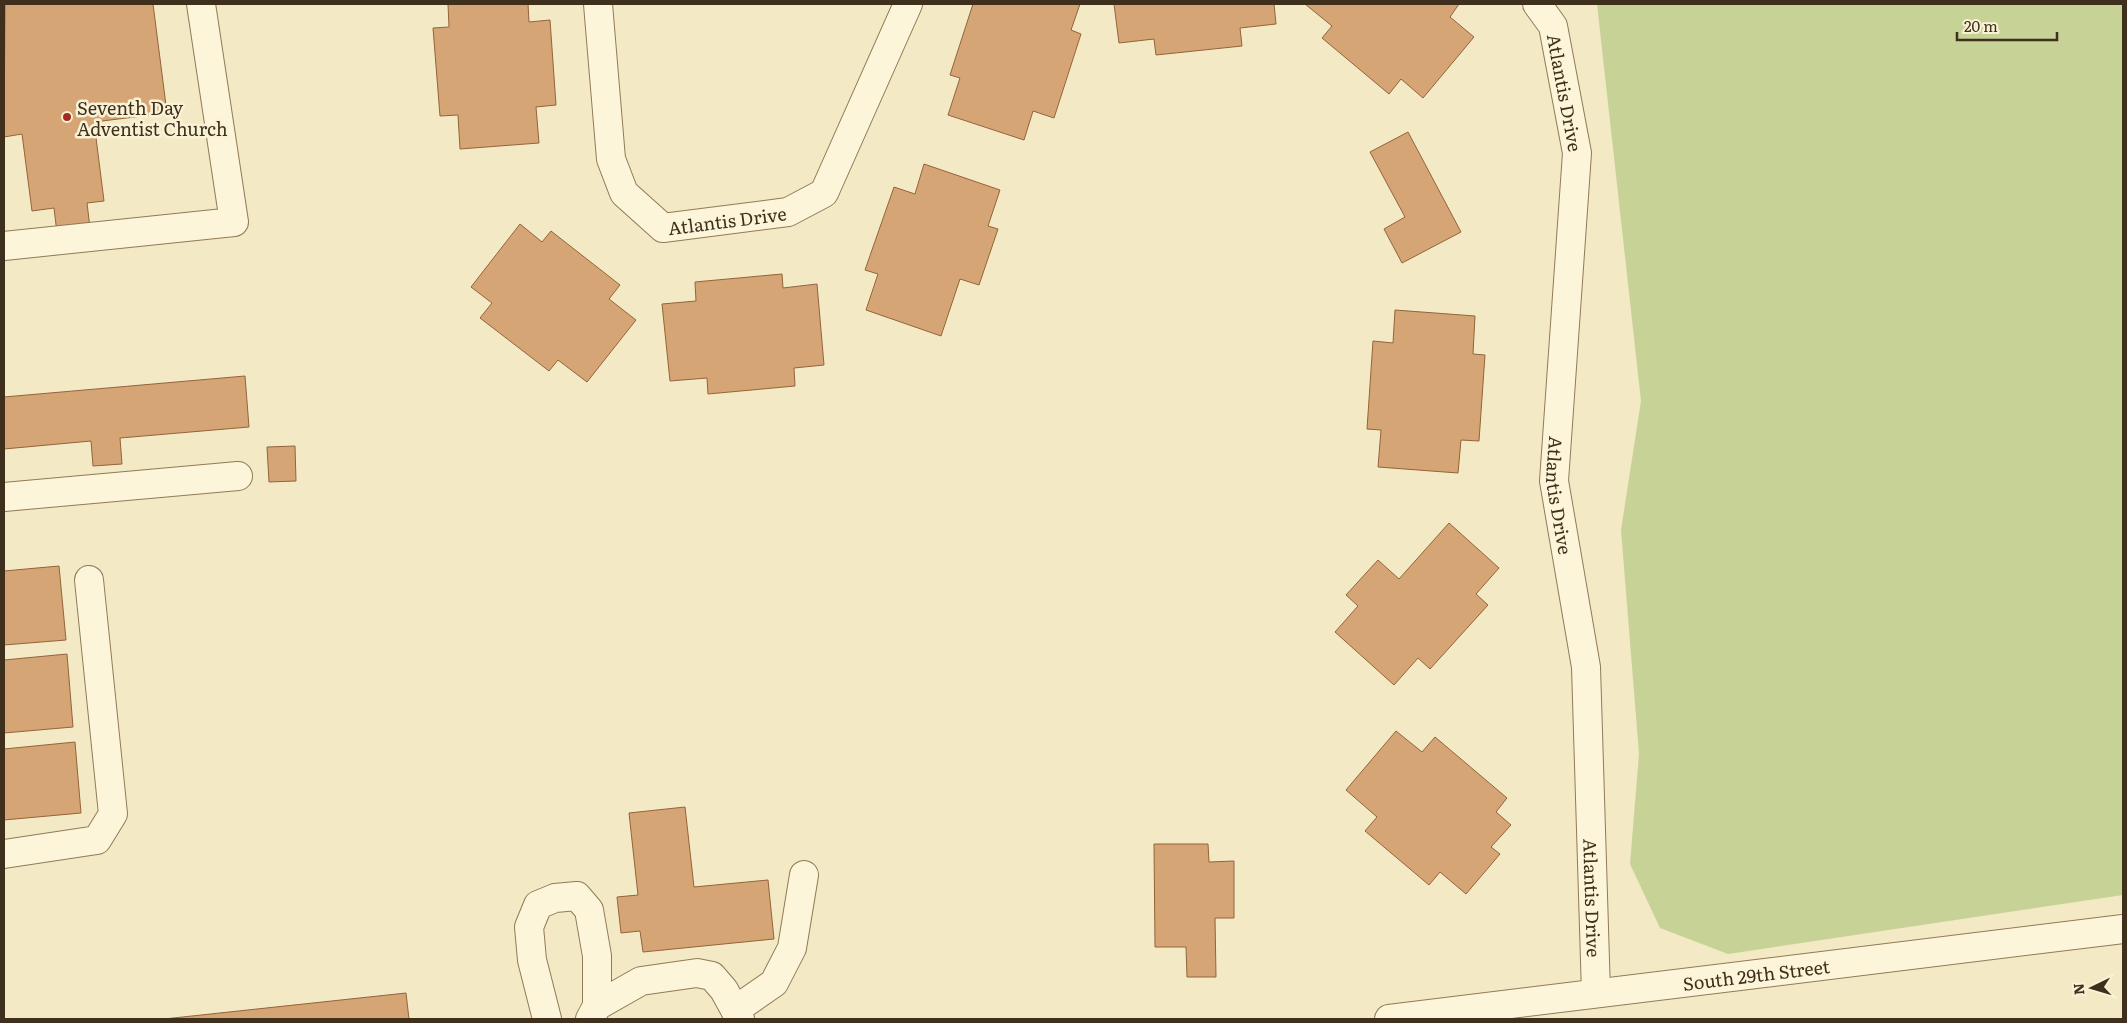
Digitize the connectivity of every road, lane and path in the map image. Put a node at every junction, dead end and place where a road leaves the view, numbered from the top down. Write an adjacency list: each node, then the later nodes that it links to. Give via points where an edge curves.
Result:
1 (201, 4): 5 (street, via 234,222)
2 (598, 4): 3 (street, Atlantis Drive, via 612,159 624,193 664,228 788,212 824,193)
3 (908, 4)
4 (1537, 4): 12 (street, Atlantis Drive, via 1552,26 1578,153 1554,482 1586,667)
5 (4, 246)
6 (238, 476): 7 (street)
7 (4, 497)
8 (90, 580): 9 (street, via 113,814 97,840)
9 (4, 854)
10 (804, 875): 15 (street, via 792,948 774,983)
11 (2123, 929): 12 (street, South 29th Street)
12 (1596, 993): 14 (street, South 29th Street)
13 (594, 1013): 15 (street, via 641,981 696,973 712,976 724,990); 16 (street, via 597,956 589,910 577,896 555,898 538,905 529,927 532,960)
14 (1477, 1014): 17 (street, South 29th Street)
15 (737, 1015)
16 (547, 1019)
17 (1389, 1019)

